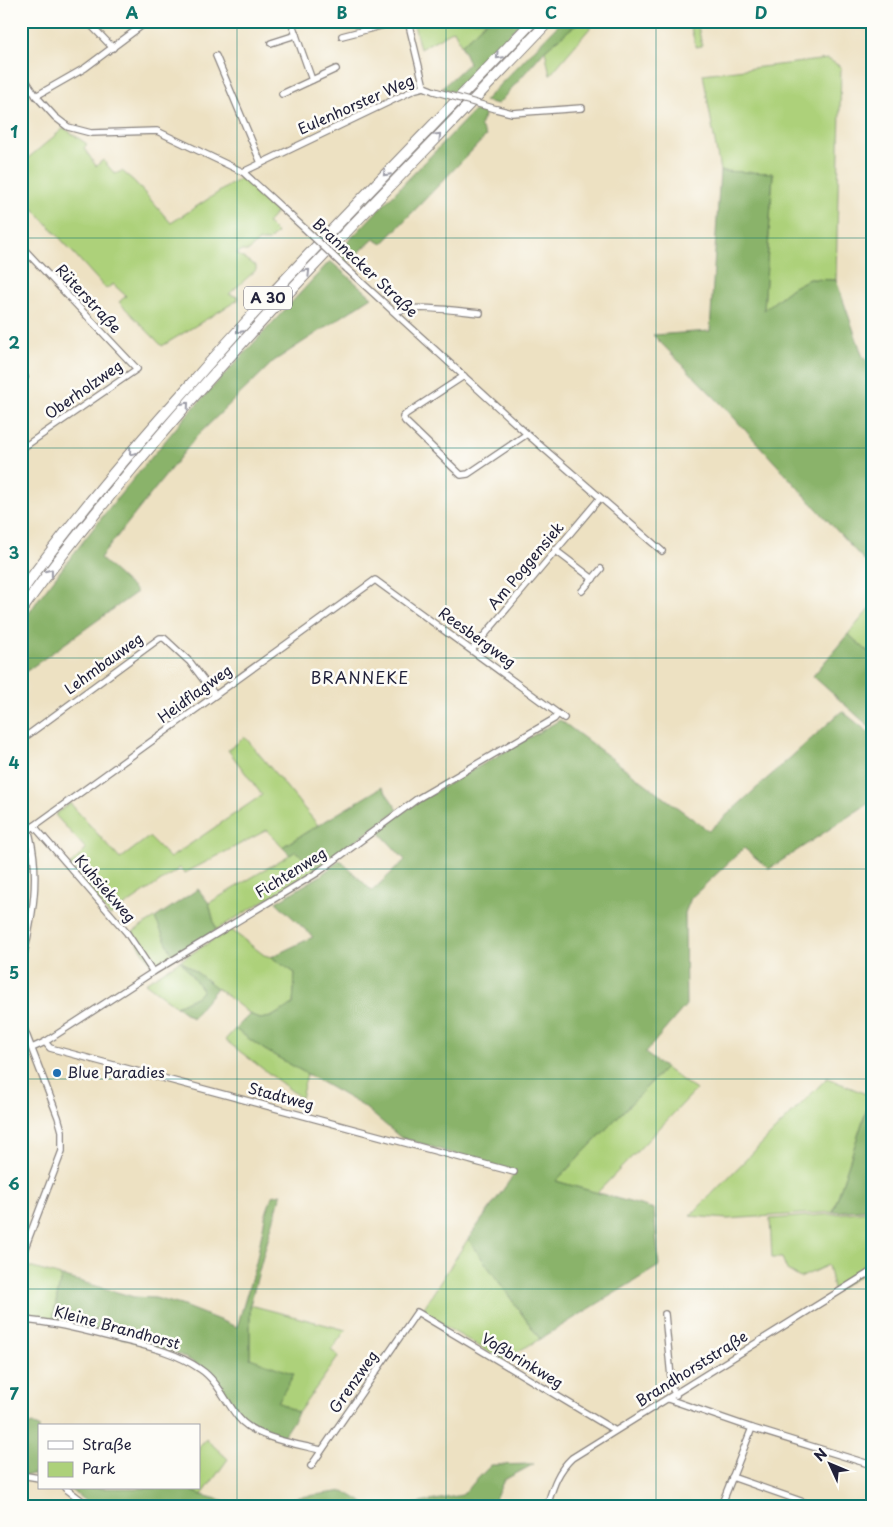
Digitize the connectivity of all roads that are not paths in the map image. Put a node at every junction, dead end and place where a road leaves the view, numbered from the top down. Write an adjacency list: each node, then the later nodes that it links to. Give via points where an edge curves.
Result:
1 (87, 21): 11 (street)
2 (148, 21): 11 (street)
3 (292, 21): 8 (street)
4 (400, 21): 9 (street)
5 (408, 21): 16 (street)
6 (533, 21): 38 (highway, A 30, one-way to 38, via 220,351 82,511)
7 (548, 21): 39 (highway, A 30, one-way to 7, via 91,518 228,358)
8 (296, 35): 10 (street); 15 (street)
9 (342, 36)
10 (271, 43)
11 (113, 48): 20 (street)
12 (216, 56): 22 (street)
13 (336, 69): 15 (street)
14 (21, 73): 17 (street, Brannecker Straße)
15 (312, 80): 19 (street)
16 (424, 87): 21 (street, Eulenhorster Weg, bridge, via 512,113); 22 (street, Eulenhorster Weg)
17 (31, 89): 18 (street); 20 (street, Brannecker Straße)
18 (21, 94)
19 (282, 94)
20 (36, 96): 23 (street, Brannecker Straße, via 68,127 91,133 156,131)
21 (582, 108)
22 (261, 163): 23 (street, Eulenhorster Weg)
23 (243, 172): 25 (street, Brannecker Straße, bridge)
24 (21, 246): 27 (street, Rüterstraße)
25 (395, 312): 26 (street, via 401,309 440,309); 28 (street, Brannecker Straße)
26 (480, 313)
27 (137, 369): 30 (street, Oberholzweg)
28 (464, 376): 29 (street, Brannecker Straße); 29 (street, via 406,414 405,421 462,475)
29 (527, 434): 31 (street, Brannecker Straße)
30 (21, 449)
31 (600, 498): 32 (street, Am Poggensiek); 33 (street, Brannecker Straße)
32 (555, 550): 35 (street); 40 (street, Am Poggensiek)
33 (662, 552)
34 (601, 569): 35 (street)
35 (593, 579): 37 (street)
36 (375, 580): 40 (street, Reesbergweg); 41 (street, Heidflagweg)
37 (582, 591)
38 (21, 592)
39 (21, 611)
40 (472, 650): 42 (street, Reesbergweg)
41 (215, 695): 43 (street, Lehmbauweg, via 190,662 160,638); 45 (street, Heidflagweg)
42 (561, 716): 47 (street, Fichtenweg, via 417,799 317,873)
43 (21, 740)
44 (21, 809): 45 (street)
45 (32, 828): 46 (street, via 35,901); 47 (street, Kuhsiekweg, via 126,933)
46 (21, 967)
47 (153, 972): 49 (street, Fichtenweg)
48 (21, 1022): 50 (street)
49 (45, 1042): 50 (street, Fichtenweg); 51 (street, Stadtweg, via 50,1048)
50 (32, 1048): 52 (street, via 60,1124 62,1151)
51 (514, 1172)
52 (21, 1258)
53 (872, 1271): 57 (street, Brandhorststraße)
54 (417, 1312): 60 (street, Voßbrinkweg); 61 (street, Grenzweg)
55 (665, 1314): 57 (street, via 672,1388)
56 (21, 1320): 61 (street, Kleine Brandhorst, via 61,1324 175,1354 210,1377 245,1425 281,1440)
57 (676, 1394): 58 (street, Brandhorststraße)
58 (668, 1399): 59 (street); 60 (street, Brandhorststraße)
59 (752, 1428): 62 (street); 65 (street)
60 (614, 1430): 69 (street, Brandhorststraße, via 562,1468)
61 (322, 1450): 63 (street, Grenzweg)
62 (872, 1465)
63 (311, 1466)
64 (21, 1475): 66 (street)
65 (732, 1477): 70 (street); 71 (street)
66 (38, 1478)
67 (68, 1490): 68 (street)
68 (89, 1506)
69 (547, 1506)
70 (721, 1506)
71 (815, 1506)

